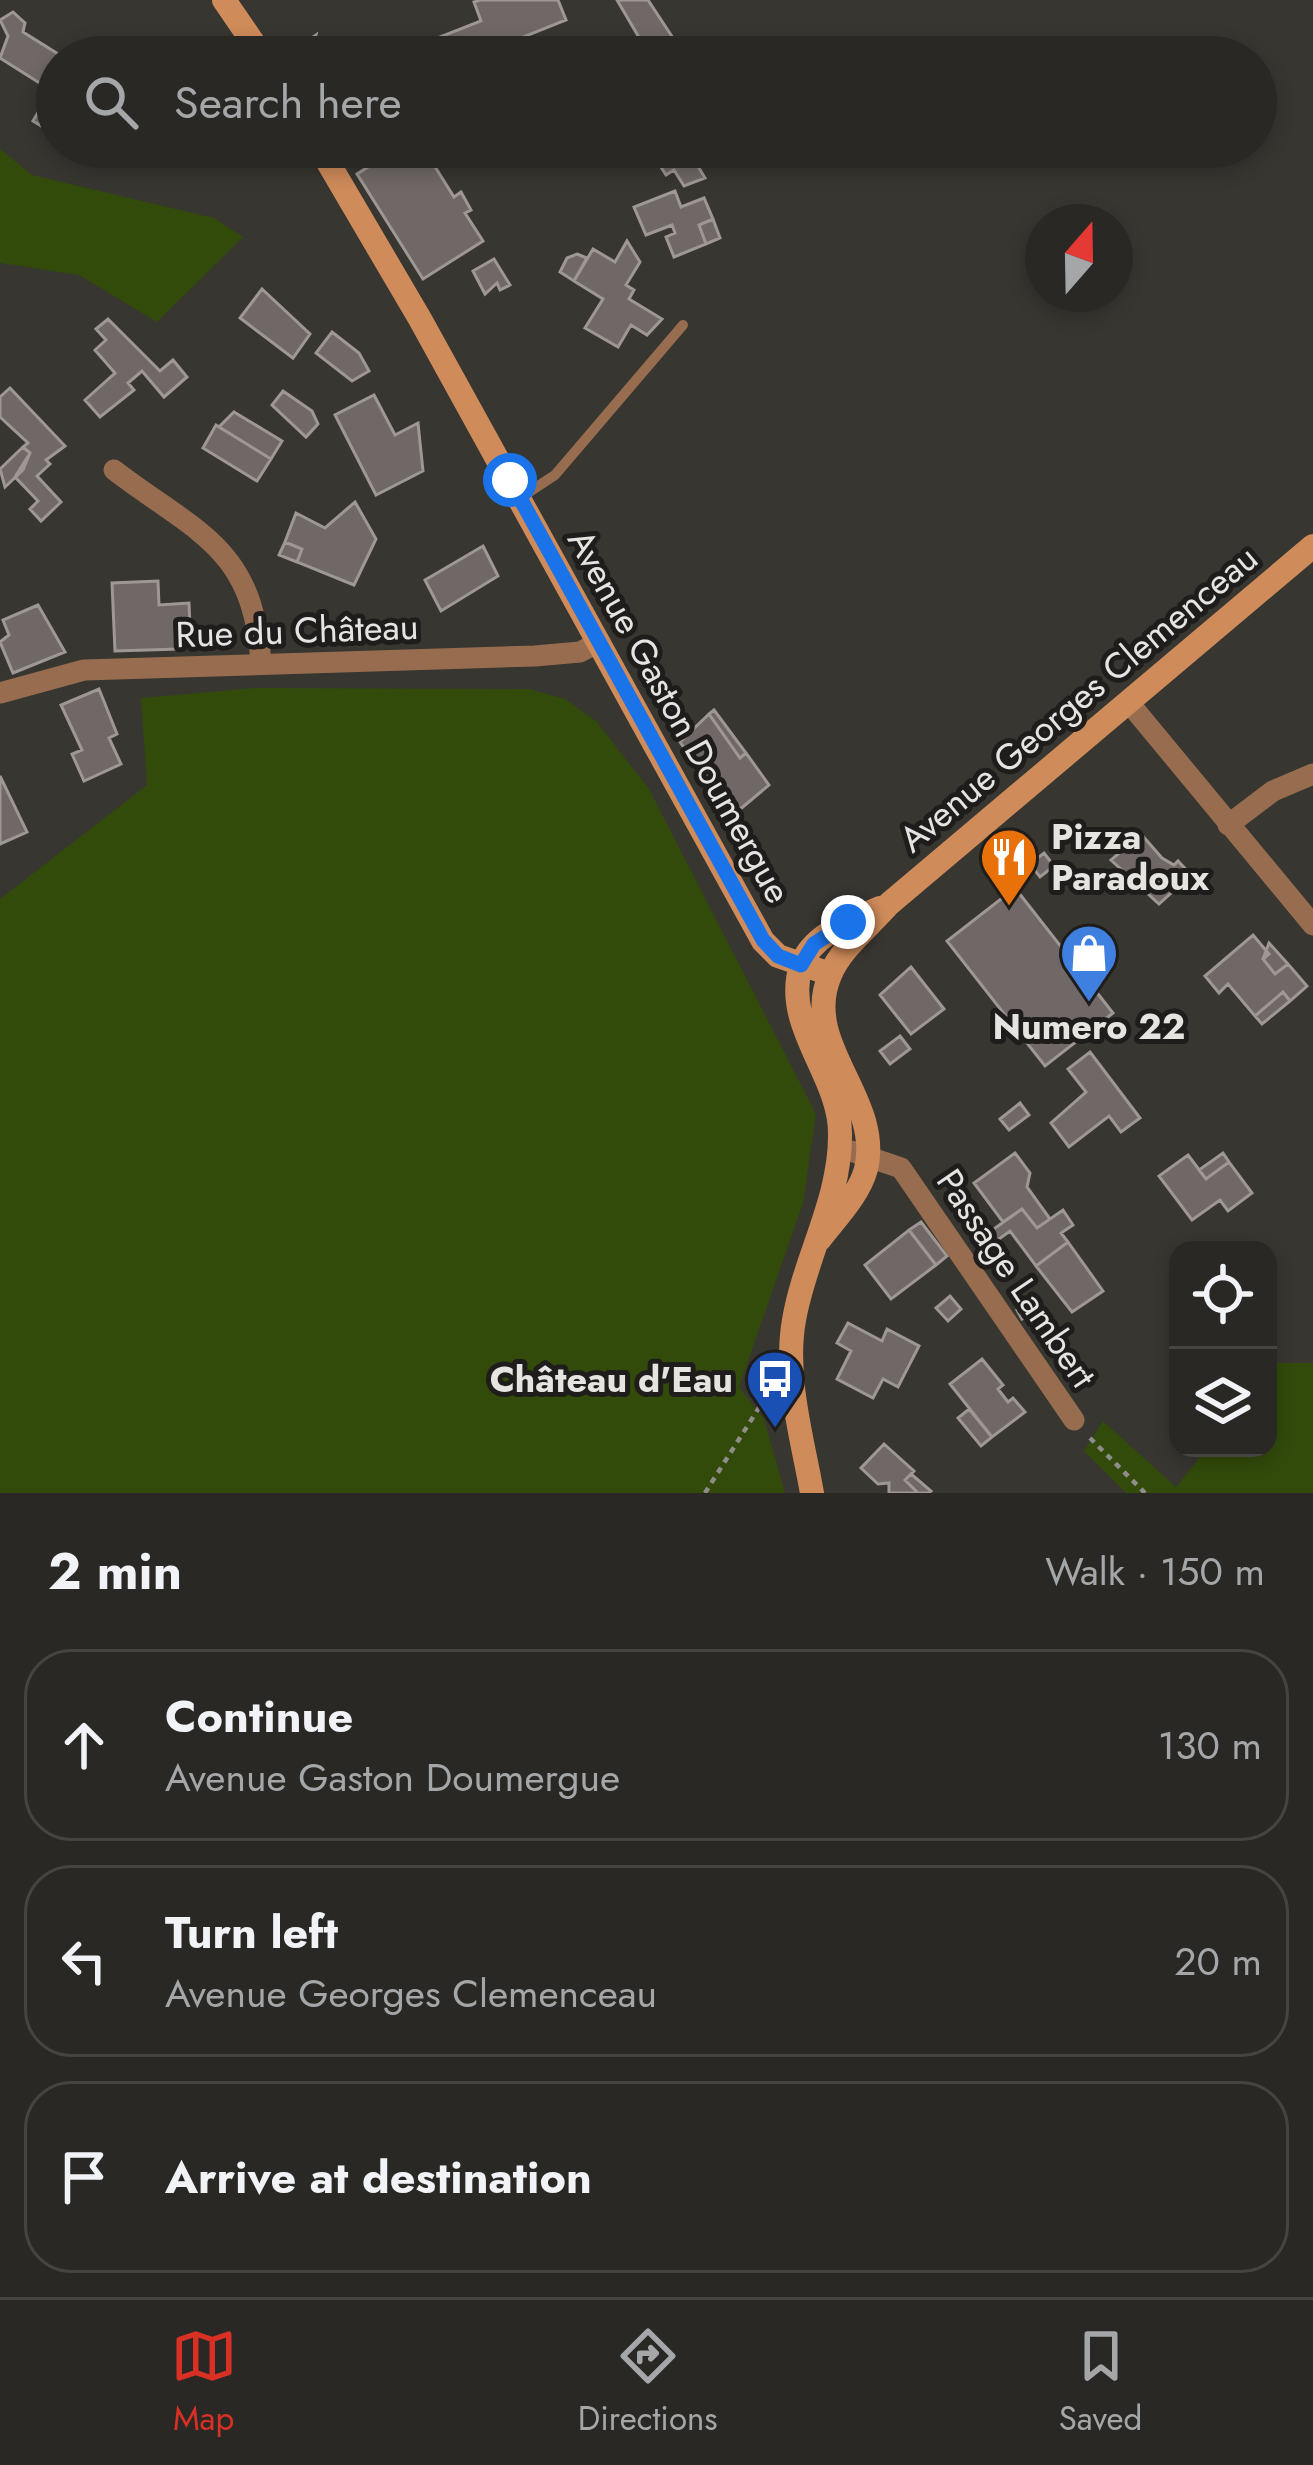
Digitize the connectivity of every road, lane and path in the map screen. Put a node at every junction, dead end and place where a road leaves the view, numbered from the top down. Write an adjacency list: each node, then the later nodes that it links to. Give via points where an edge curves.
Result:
1 (224, 0): 2 (main road)
2 (249, 36)
3 (331, 168): 6 (main road, Avenue Gaston Doumergue)
4 (683, 325): 6 (lane, via 555,475)
5 (114, 470): 9 (street, via 228,556 259,626)
6 (520, 498): 8 (main road, Avenue Gaston Doumergue)
7 (1313, 546): 11 (main road, Avenue Georges Clemenceau)
8 (597, 644): 9 (street, Rue du Château, via 535,656); 16 (main road, Avenue Gaston Doumergue, via 763,940)
9 (262, 664): 10 (street, Rue du Château, via 84,670)
10 (0, 693)
11 (1130, 704): 13 (street); 14 (main road, Avenue Georges Clemenceau)
12 (1313, 774): 13 (street, via 1273,791)
13 (1228, 825): 15 (street)
14 (889, 904): 16 (main road, Avenue Georges Clemenceau, via 814,944); 17 (main road, Avenue Georges Clemenceau)
15 (1313, 925)
16 (801, 965): 17 (main road, Avenue Gaston Doumergue); 18 (main road, via 797,1004 835,1098)
17 (830, 974): 19 (main road, via 824,1022 861,1111)
18 (839, 1148): 19 (street, Passage Lambert); 20 (main road)
19 (867, 1154): 20 (main road, via 858,1188); 22 (street, Passage Lambert, via 901,1168)
20 (820, 1239): 24 (main road, via 791,1343)
21 (755, 1407): 23 (path)
22 (1074, 1420): 25 (path)
23 (705, 1493)
24 (812, 1493)
25 (1145, 1493)

